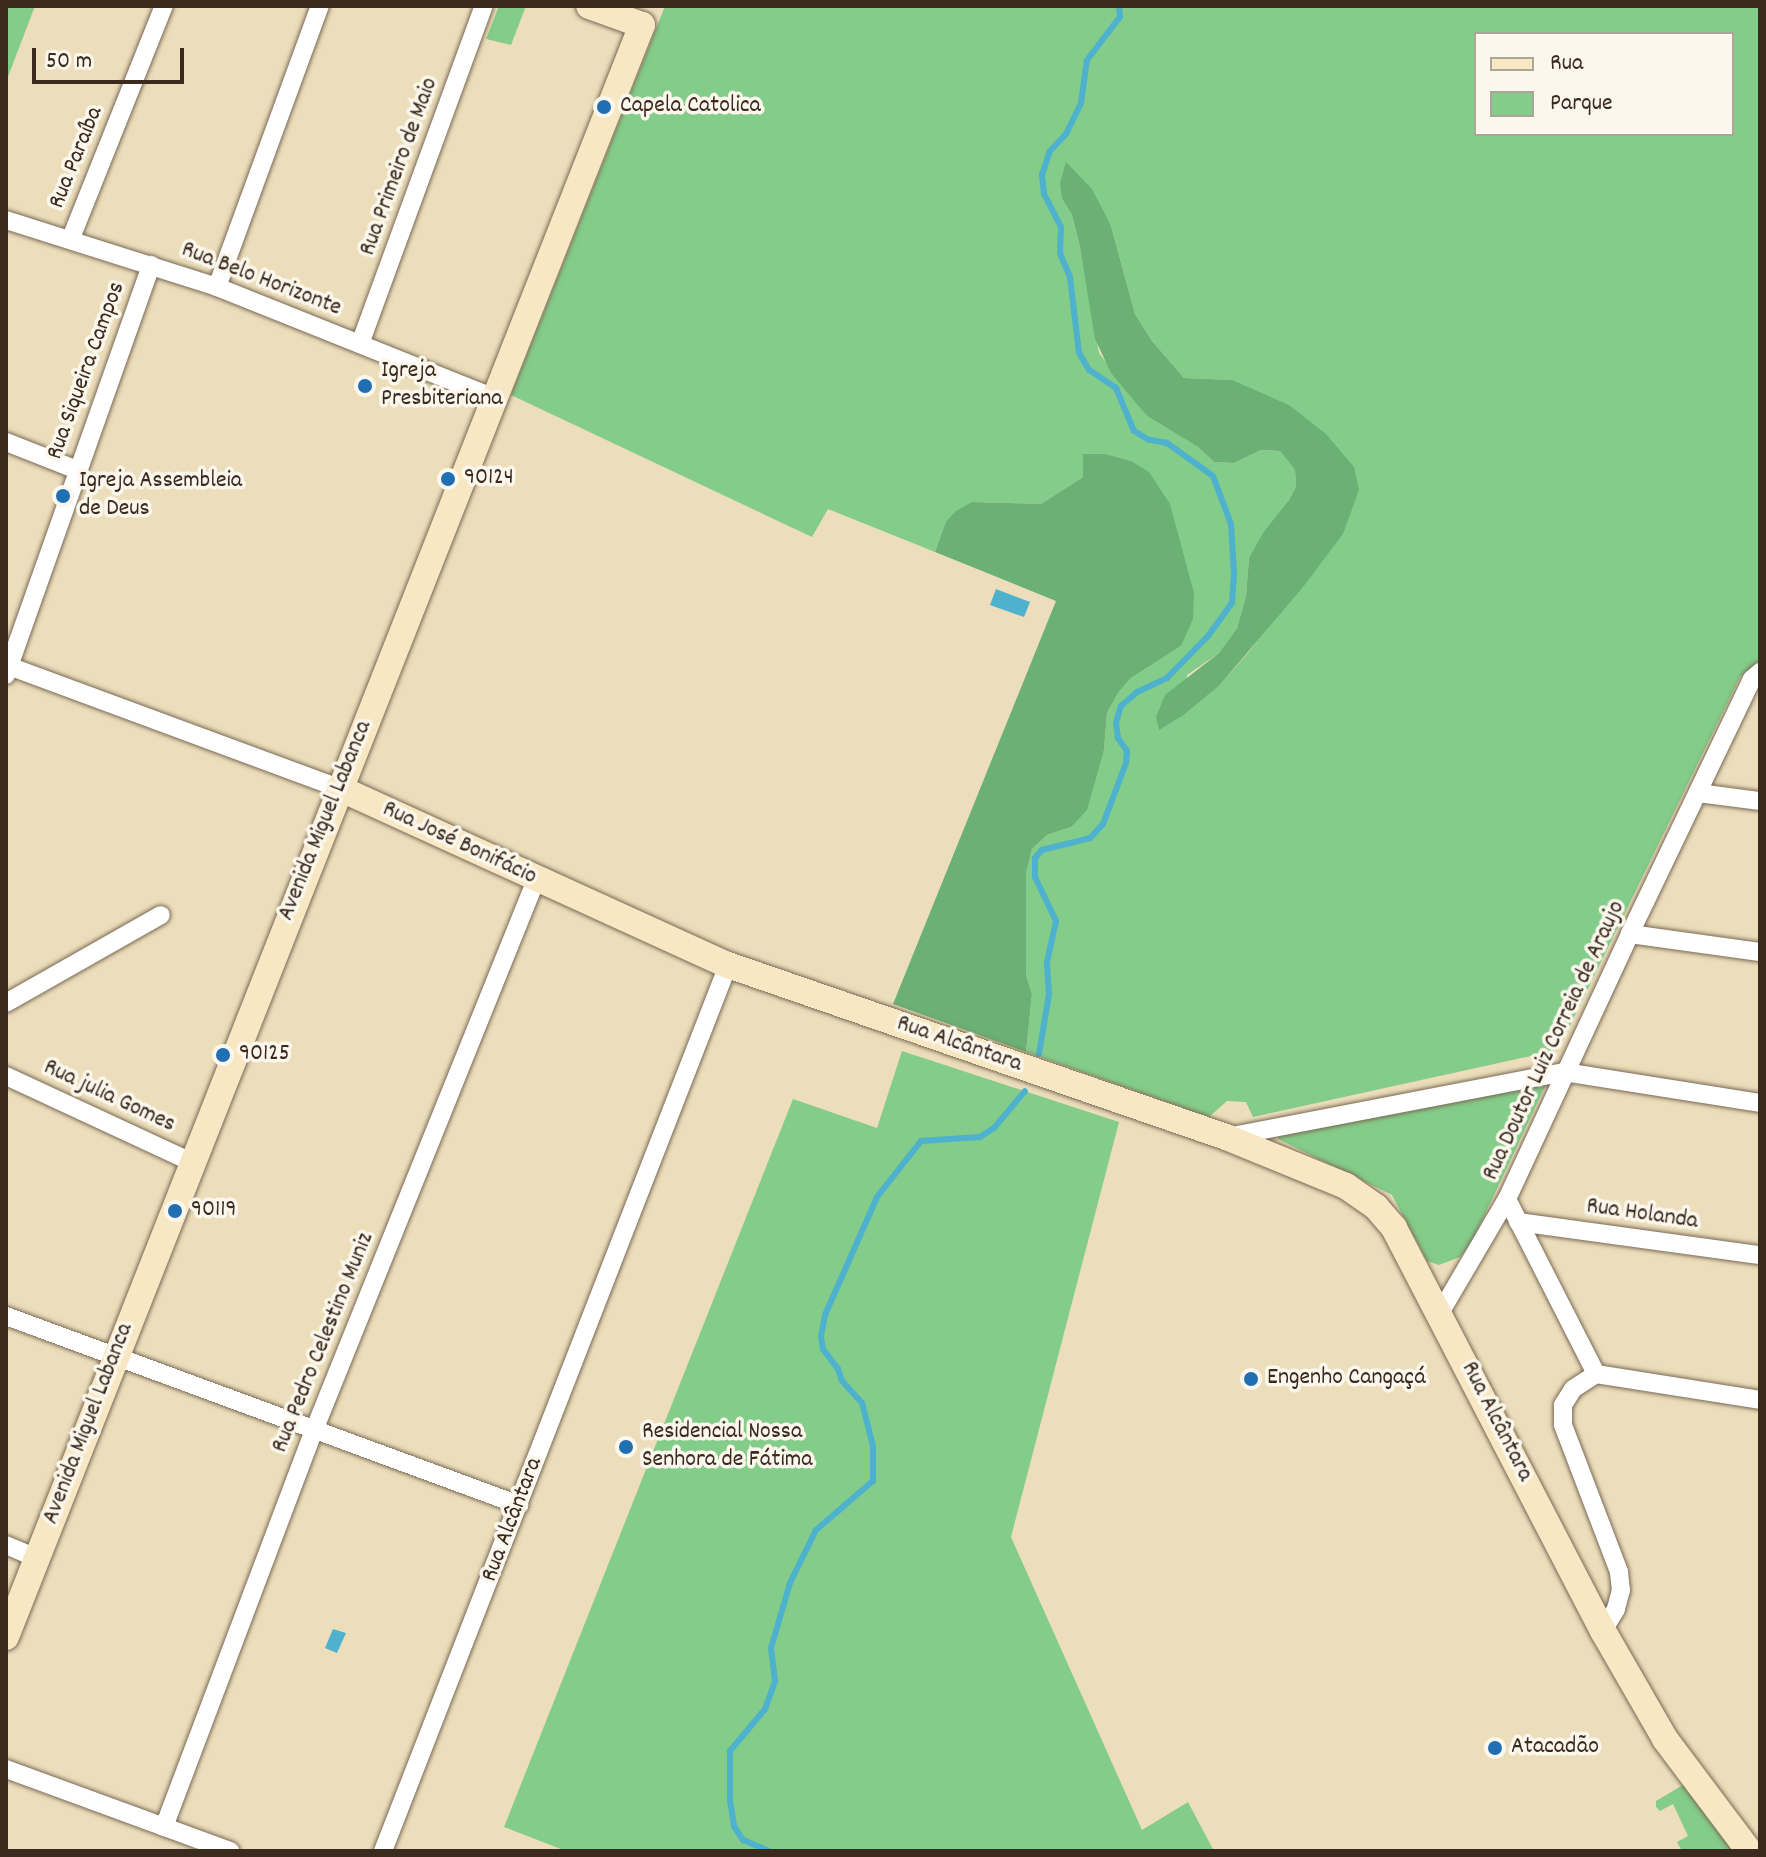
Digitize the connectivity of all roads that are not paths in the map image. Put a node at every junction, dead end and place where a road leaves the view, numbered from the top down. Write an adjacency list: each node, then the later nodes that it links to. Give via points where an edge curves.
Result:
1 (164, 6): 7 (street, Rua Paraíba)
2 (320, 6): 9 (street)
3 (484, 6): 10 (street, Rua Primeiro de Maio)
4 (589, 6): 5 (street)
5 (646, 16): 11 (street, Avenida Miguel Labanca)
6 (6, 220): 7 (street, Rua Belo Horizonte)
7 (71, 238): 8 (street, Rua Belo Horizonte)
8 (151, 265): 9 (street, Rua Belo Horizonte); 13 (street, Rua Siqueira Campos)
9 (217, 287): 10 (street, Rua Belo Horizonte)
10 (360, 344): 11 (street, Rua Belo Horizonte)
11 (495, 398): 16 (street, Avenida Miguel Labanca)
12 (6, 442): 13 (street)
13 (77, 470): 14 (street, Rua Siqueira Campos)
14 (7, 669): 16 (street, Rua José Bonifácio)
15 (1760, 672): 17 (street, Rua Doutor Luiz Correia de Araujo)
16 (339, 788): 19 (street, Rua José Bonifácio); 29 (street, Avenida Miguel Labanca)
17 (1698, 793): 18 (street); 21 (street, Rua Doutor Luiz Correia de Araujo)
18 (1760, 801)
19 (536, 880): 23 (street, Rua José Bonifácio); 38 (street, Rua Pedro Celestino Muniz)
20 (161, 915): 24 (street)
21 (1630, 934): 22 (street); 25 (street, Rua Doutor Luiz Correia de Araujo)
22 (1760, 952)
23 (728, 965): 28 (street, Rua Alcântara); 39 (street, Rua Alcântara)
24 (6, 1003)
25 (1564, 1072): 27 (street); 28 (street); 30 (street, Rua Doutor Luiz Correia de Araujo)
26 (6, 1076): 29 (street, Rua julia Gomes)
27 (1760, 1103)
28 (1226, 1137): 33 (street, Rua Alcântara, via 1346,1186 1376,1207 1394,1228)
29 (191, 1162): 35 (street, Avenida Miguel Labanca)
30 (1507, 1199): 31 (street, Rua Doutor Luiz Correia de Araujo); 33 (street)
31 (1518, 1222): 32 (street, Rua Holanda); 36 (street, Rua Doutor Luiz Correia de Araujo)
32 (1760, 1255)
33 (1440, 1313): 42 (street, Rua Alcântara)
34 (6, 1316): 35 (street)
35 (114, 1358): 38 (street); 41 (street, Avenida Miguel Labanca)
36 (1596, 1374): 37 (street); 42 (street, via 1573,1389 1563,1405 1563,1425 1619,1572 1616,1609)
37 (1760, 1400)
38 (315, 1428): 39 (street); 45 (street, Rua Pedro Celestino Muniz)
39 (519, 1505): 47 (street, Rua Alcântara)
40 (6, 1545): 41 (street)
41 (36, 1558): 43 (street, Avenida Miguel Labanca)
42 (1603, 1631): 48 (street, Rua Alcântara, via 1665,1739)
43 (6, 1637)
44 (6, 1769): 45 (street)
45 (164, 1827): 46 (street)
46 (230, 1851)
47 (383, 1851)
48 (1749, 1851)

